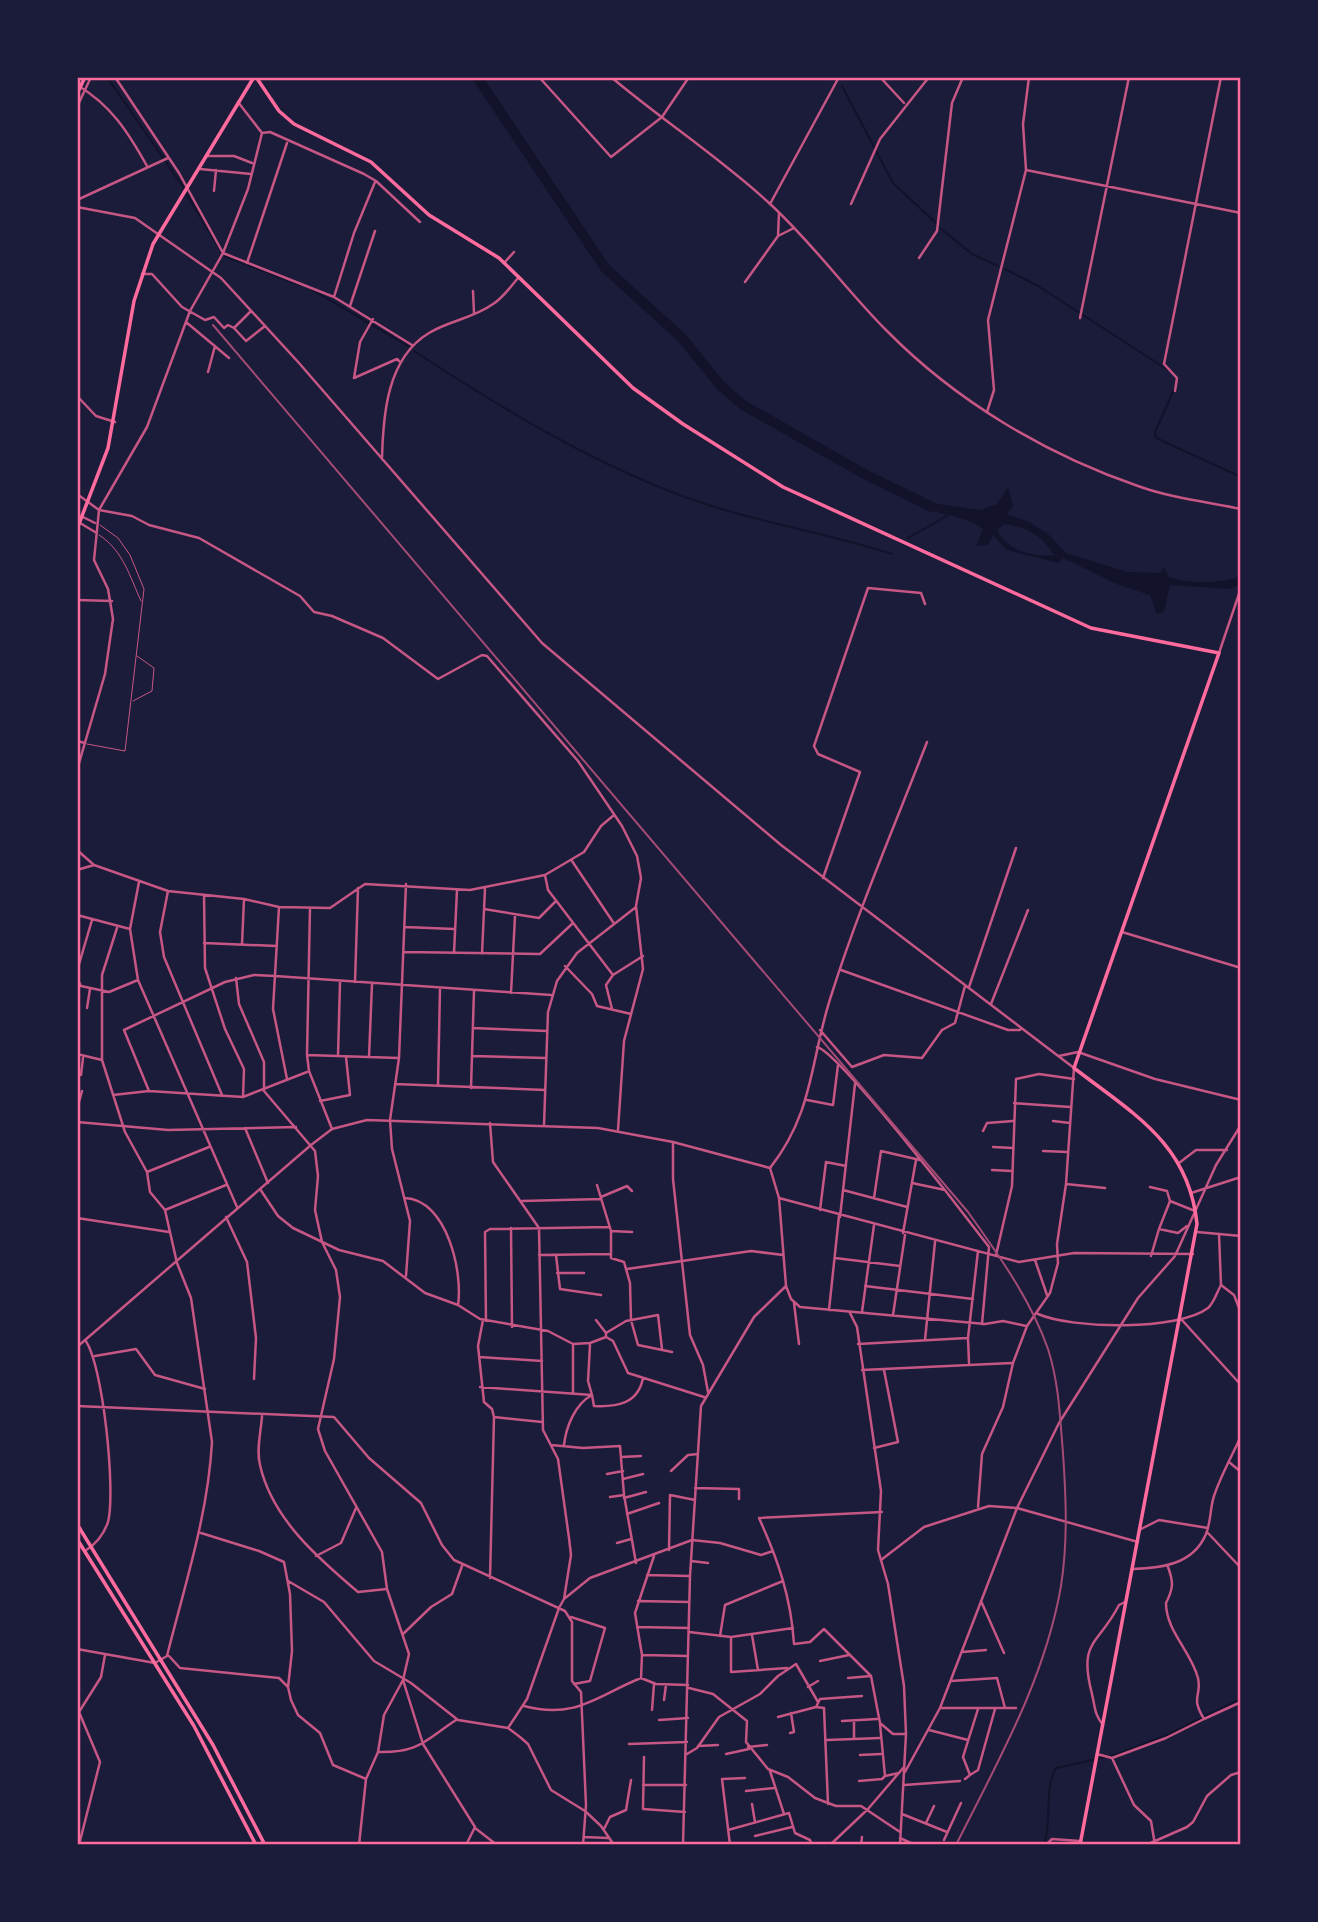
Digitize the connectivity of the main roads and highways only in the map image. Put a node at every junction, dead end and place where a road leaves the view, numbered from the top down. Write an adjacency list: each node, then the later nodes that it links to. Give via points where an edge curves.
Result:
1 (85, 77): 3 (main road)
2 (255, 77): 4 (main road, via 159,234 142,274 127,331 115,422); 7 (main road, via 294,124 371,162 429,215 504,263 633,388 783,487 1084,625 1219,653 1074,1068 1169,1146 1191,1193 1196,1232)
3 (77, 94)
4 (77, 529)
5 (77, 1524): 9 (main road, via 162,1659)
6 (77, 1539): 8 (main road, via 217,1766)
7 (1080, 1843)
8 (257, 1845)
9 (265, 1845)

